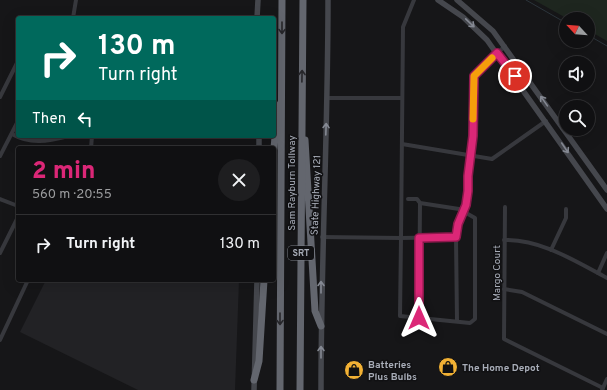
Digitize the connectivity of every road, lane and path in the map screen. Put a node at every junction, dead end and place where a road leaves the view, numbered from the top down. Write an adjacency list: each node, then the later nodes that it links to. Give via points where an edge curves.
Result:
1 (76, 0): 9 (street)
2 (258, 0): 10 (main road)
3 (282, 0): 15 (highway, Sam Rayburn Tollway / SRT, one-way to 15)
4 (303, 0): 19 (highway, Sam Rayburn Tollway / SRT, one-way to 4)
5 (328, 0): 16 (main road, State Highway 121)
6 (414, 0): 17 (street, via 403,27)
7 (438, 0): 12 (main road, one-way to 12, via 463,17)
8 (457, 0): 11 (main road, via 493,31)
9 (73, 16)
10 (258, 16)
11 (505, 46): 12 (street); 29 (main road, one-way to 11)
12 (497, 53): 20 (main road); 28 (street, via 474,76)
13 (16, 65): 14 (street)
14 (0, 97)
15 (282, 98): 18 (highway); 62 (highway, Sam Rayburn Tollway / SRT, one-way to 62)
16 (327, 98): 17 (street); 39 (main road, State Highway 121, one-way to 16)
17 (402, 98): 26 (street)
18 (276, 115)
19 (302, 115): 55 (highway, via 307,150 315,312); 63 (highway, Sam Rayburn Tollway / SRT)
20 (546, 121): 28 (street, via 492,159); 36 (main road, one-way to 36)
21 (16, 125): 22 (street)
22 (12, 134): 23 (street); 27 (street)
23 (16, 136)
24 (20, 138): 25 (street, via 39,142)
25 (59, 138)
26 (402, 144): 28 (street); 41 (street)
27 (0, 156)
28 (470, 156): 37 (street)
29 (607, 190)
30 (0, 199): 33 (street)
31 (408, 199): 32 (street, via 417,199)
32 (420, 203): 37 (street); 42 (street)
33 (16, 205)
34 (505, 207): 43 (street, Margo Court)
35 (566, 209): 44 (street, via 566,218)
36 (607, 210)
37 (464, 212): 40 (street, via 458,224); 54 (street, via 475,218 475,319 470,323)
38 (16, 221): 45 (street)
39 (322, 237): 41 (street); 55 (main road, State Highway 121, one-way to 39)
40 (456, 237): 42 (street); 54 (street)
41 (401, 238): 42 (street); 53 (street, via 400,316)
42 (419, 238): 53 (street)
43 (504, 240): 44 (street, via 533,243); 52 (street, Margo Court)
44 (551, 250): 47 (street)
45 (0, 253)
46 (607, 253): 47 (street)
47 (598, 273): 48 (street)
48 (607, 278)
49 (27, 282): 57 (street)
50 (257, 282): 59 (main road)
51 (264, 282): 59 (highway, via 259,362)
52 (504, 289): 56 (street, via 522,292); 60 (street, Margo Court, via 504,339)
53 (419, 318): 54 (street)
54 (457, 321)
55 (321, 326): 64 (main road, State Highway 121, one-way to 55)
56 (607, 334)
57 (0, 340)
58 (607, 379): 60 (street)
59 (254, 380): 61 (main road)
60 (602, 389)
61 (254, 390)
62 (280, 390)
63 (300, 390)
64 (321, 390)

